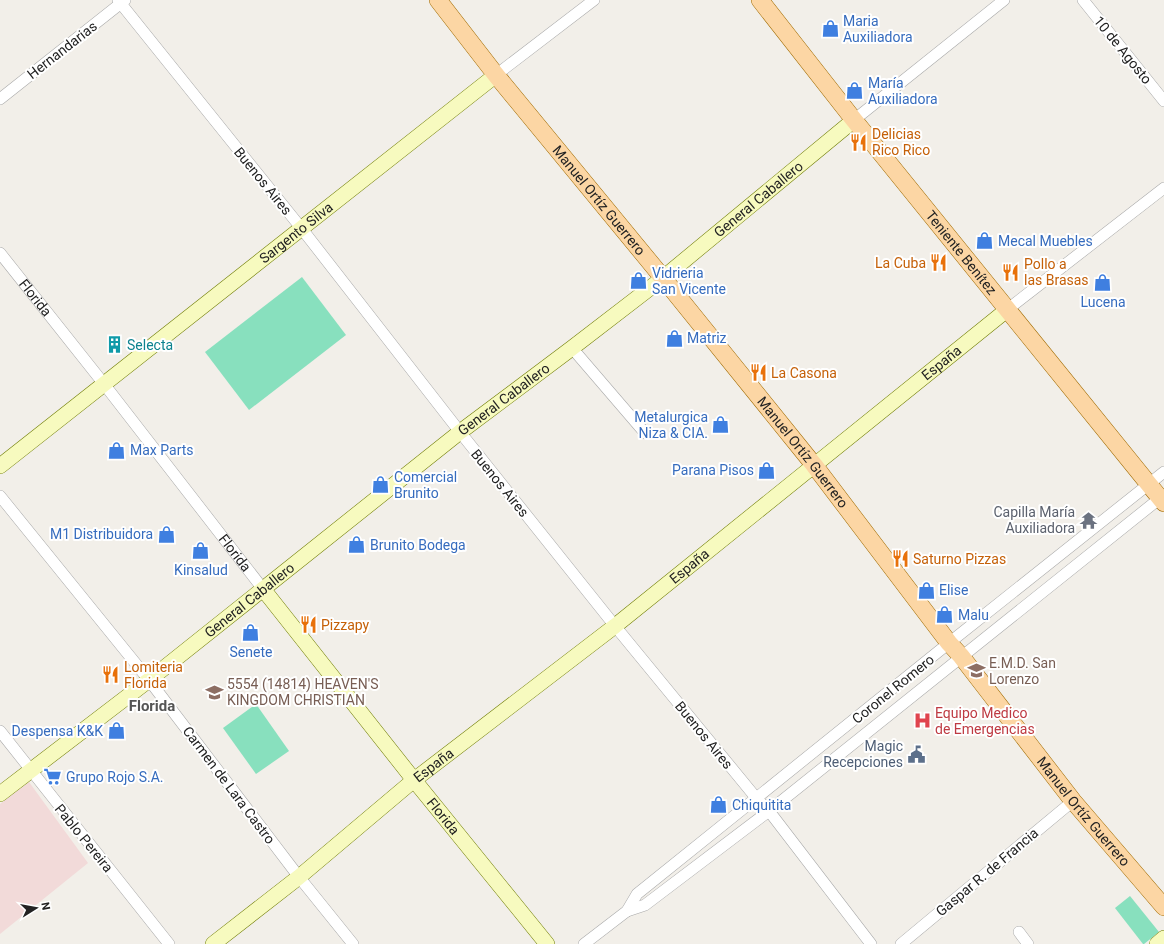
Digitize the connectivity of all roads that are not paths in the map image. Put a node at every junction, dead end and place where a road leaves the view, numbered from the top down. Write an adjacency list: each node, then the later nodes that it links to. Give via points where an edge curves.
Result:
1 (438, 0): 7 (main road, Manuel Ortíz Guerrero)
2 (594, 0): 7 (street, Sargento Silva)
3 (760, 0): 10 (main road, Teniente Benítez)
4 (1004, 0): 10 (street, General Caballero)
5 (1083, 0): 9 (street, 10 de Agosto)
6 (121, 1): 8 (street, Hernandarias); 12 (street, Buenos Aires)
7 (496, 75): 12 (street, Sargento Silva); 14 (main road, Manuel Ortíz Guerrero)
8 (0, 99)
9 (1164, 100)
10 (854, 120): 14 (street, General Caballero); 15 (main road, Teniente Benítez)
11 (1164, 188): 15 (street, España)
12 (302, 229): 17 (street, Sargento Silva); 18 (street, Buenos Aires)
13 (0, 253): 17 (street, Florida)
14 (663, 278): 16 (street, General Caballero); 20 (main road, Manuel Ortíz Guerrero)
15 (1008, 309): 20 (street, España); 23 (main road, Teniente Benítez)
16 (572, 348): 18 (street, General Caballero); 19 (street)
17 (104, 384): 21 (street, Sargento Silva); 26 (street, Florida)
18 (460, 432): 26 (street, General Caballero); 27 (street, Buenos Aires)
19 (645, 433)
20 (814, 465): 27 (street, España); 28 (main road, Manuel Ortíz Guerrero)
21 (0, 466)
22 (1164, 472): 23 (street, Coronel Romero)
23 (1149, 484): 25 (main road, Teniente Benítez); 28 (street, Coronel Romero)
24 (0, 496): 30 (street, Carmen de Lara Castro)
25 (1163, 499): 29 (street, Coronel Romero)
26 (263, 589): 30 (street, General Caballero); 33 (street, Florida)
27 (615, 626): 33 (street, España); 35 (street, Buenos Aires)
28 (949, 643): 29 (main road, Manuel Ortíz Guerrero); 35 (street, Coronel Romero)
29 (961, 656): 36 (main road, Manuel Ortíz Guerrero); 37 (street, Coronel Romero)
30 (149, 680): 32 (street, General Caballero); 40 (street, Carmen de Lara Castro)
31 (0, 731): 32 (street, Pablo Pereira)
32 (31, 770): 34 (street, General Caballero); 45 (street, Pablo Pereira)
33 (414, 780): 40 (street, España); 48 (street, Florida)
34 (0, 794)
35 (757, 799): 37 (street, Buenos Aires); 38 (street, Coronel Romero)
36 (1074, 801): 41 (main road, Manuel Ortíz Guerrero); 51 (street, Gaspar R. de Francia)
37 (769, 811): 39 (street, Coronel Romero); 50 (street, Buenos Aires)
38 (682, 858): 39 (street); 42 (street, Coronel Romero, via 637,894)
39 (691, 870): 42 (street, Coronel Romero, via 645,905)
40 (299, 877): 46 (street, España); 47 (street, Carmen de Lara Castro)
41 (1164, 907)
42 (627, 910): 49 (street, Coronel Romero)
43 (1019, 932): 52 (street)
44 (1164, 938): 53 (street)
45 (170, 944)
46 (214, 944)
47 (353, 944)
48 (547, 944)
49 (584, 944)
50 (871, 944)
51 (901, 944)
52 (1028, 944)
53 (1157, 944)

